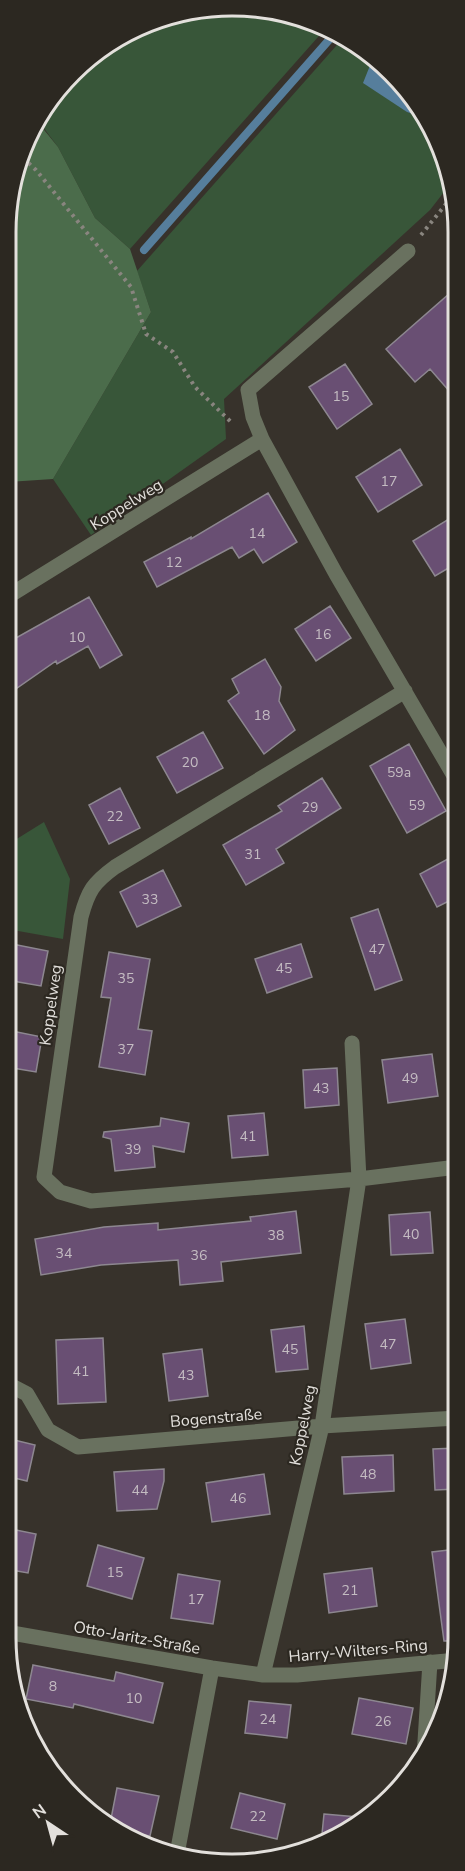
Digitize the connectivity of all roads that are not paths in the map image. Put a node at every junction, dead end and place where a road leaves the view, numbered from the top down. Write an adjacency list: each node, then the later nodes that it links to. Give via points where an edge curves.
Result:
1 (408, 251): 2 (street, via 248,390)
2 (262, 439): 3 (street, Koppelweg); 4 (street)
3 (16, 592)
4 (405, 691): 5 (street); 8 (street, Koppelweg, via 115,867 87,894 44,1177 60,1192 91,1201)
5 (448, 765)
6 (352, 1043): 8 (street, Koppelweg)
7 (448, 1168): 8 (street, Koppelweg)
8 (359, 1179): 11 (street, Koppelweg)
9 (16, 1388): 11 (street, Bogenstraße, via 27,1394 48,1431 78,1447)
10 (448, 1419): 11 (street, Bogenstraße)
11 (322, 1426): 16 (street, Koppelweg)
12 (16, 1634): 15 (street, Otto-Jaritz-Straße)
13 (447, 1661): 14 (street, Harry-Wilters-Ring)
14 (430, 1662): 16 (street, Harry-Wilters-Ring); 17 (street)
15 (212, 1668): 16 (street, Otto-Jaritz-Straße); 18 (street)
16 (263, 1675)
17 (425, 1735)
18 (178, 1847)

